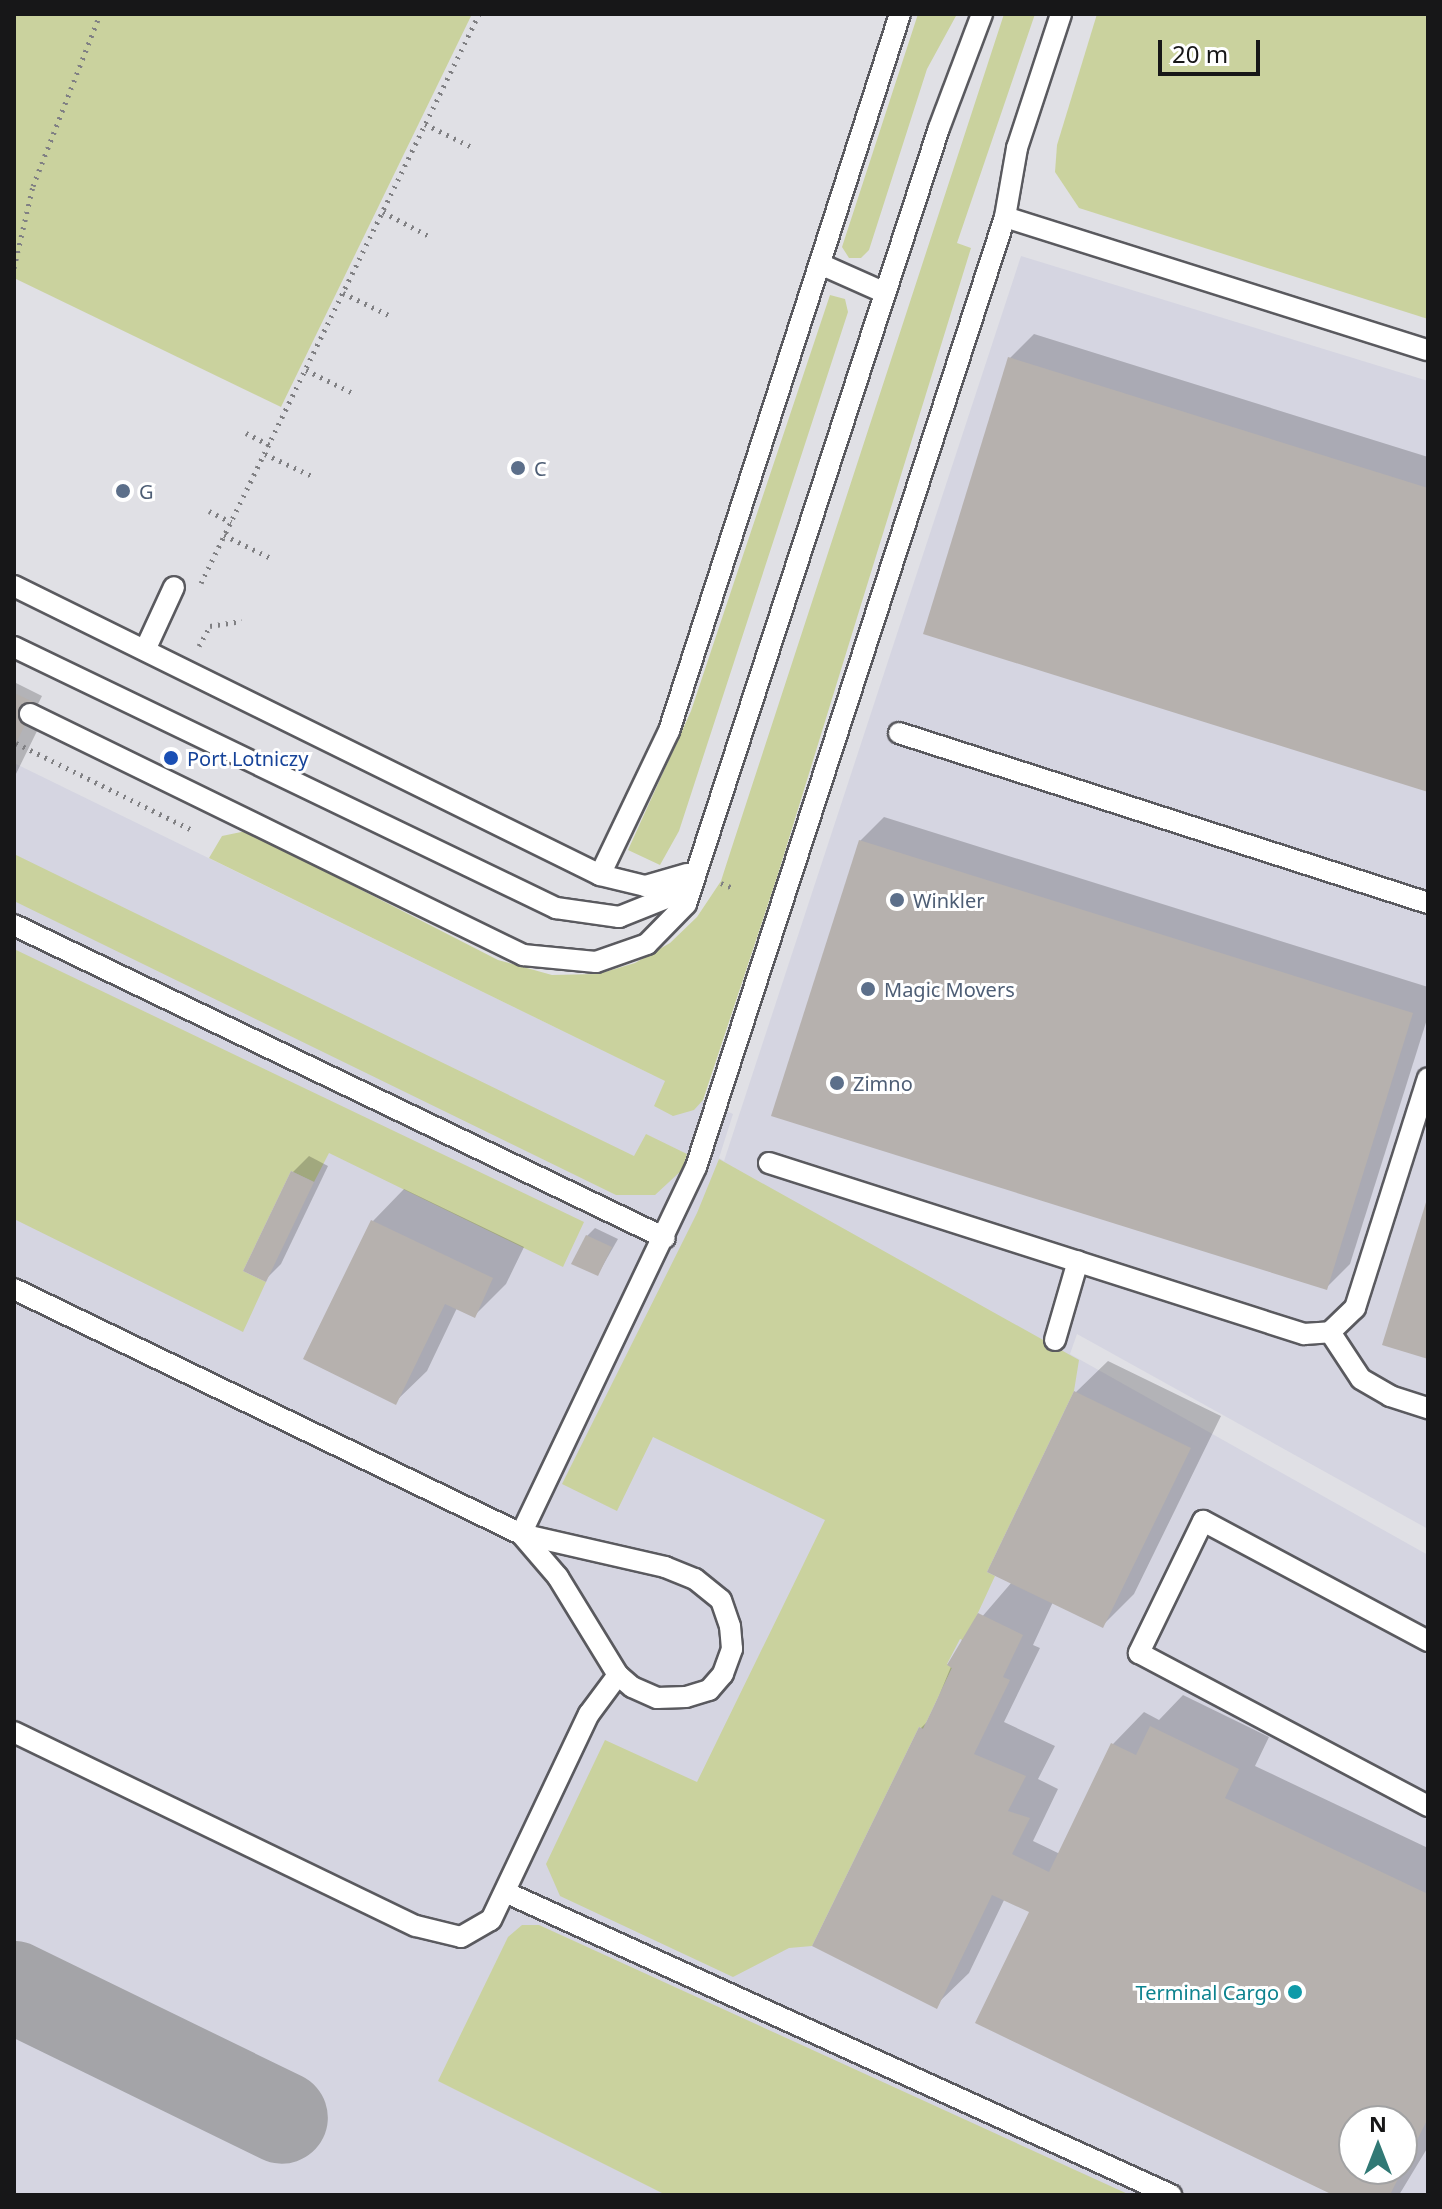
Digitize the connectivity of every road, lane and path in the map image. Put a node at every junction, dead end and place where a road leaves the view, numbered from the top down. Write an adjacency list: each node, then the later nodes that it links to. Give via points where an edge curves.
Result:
1 (100, 14): 12 (path, via 33,186)
2 (479, 14): 6 (path)
3 (900, 14): 11 (lane)
4 (982, 14): 14 (lane)
5 (1061, 14): 9 (lane, via 1017,148)
6 (425, 124): 7 (path); 8 (path)
7 (472, 147)
8 (383, 212): 10 (path); 13 (path)
9 (1005, 217): 16 (lane); 44 (lane, via 717,1107)
10 (429, 236)
11 (820, 264): 14 (lane); 39 (lane, via 669,731)
12 (14, 268)
13 (343, 293): 15 (path); 17 (path)
14 (885, 293): 38 (lane)
15 (391, 316)
16 (1428, 350)
17 (306, 370): 18 (path); 20 (path)
18 (353, 393)
19 (246, 433): 20 (path)
20 (270, 445): 21 (path)
21 (265, 454): 22 (path); 24 (path)
22 (312, 476)
23 (209, 511): 24 (path)
24 (231, 522): 25 (path)
25 (224, 535): 26 (path); 29 (path)
26 (273, 559)
27 (14, 586): 33 (lane)
28 (174, 587): 33 (lane)
29 (196, 592)
30 (242, 621): 31 (path, via 210,626)
31 (199, 646)
32 (14, 647): 38 (lane, via 556,908 593,917 647,910)
33 (145, 650): 39 (lane)
34 (30, 714): 38 (lane, via 505,948 542,960 596,962 647,944 686,904)
35 (899, 733): 40 (lane)
36 (16, 743): 37 (path)
37 (192, 830)
38 (695, 871): 39 (lane, via 645,886)
39 (600, 875)
40 (1428, 903)
41 (14, 925): 44 (lane)
42 (1428, 1078): 47 (lane, via 1355,1308)
43 (769, 1163): 45 (lane)
44 (665, 1238): 50 (lane)
45 (1078, 1261): 47 (lane, via 1304,1334); 48 (lane)
46 (14, 1289): 50 (lane)
47 (1330, 1332): 49 (lane, via 1361,1379 1390,1396)
48 (1055, 1340)
49 (1428, 1408)
50 (521, 1534): 52 (lane, via 558,1577); 52 (lane, via 665,1567 695,1579 721,1600 732,1649 723,1674 709,1690 657,1698)
51 (1428, 1641): 54 (lane, via 1203,1521 1139,1653)
52 (618, 1675): 55 (lane, via 589,1714)
53 (14, 1732): 55 (lane, via 432,1933 461,1937 474,1932 491,1920)
54 (1428, 1806)
55 (505, 1892): 56 (lane)
56 (1171, 2195)

